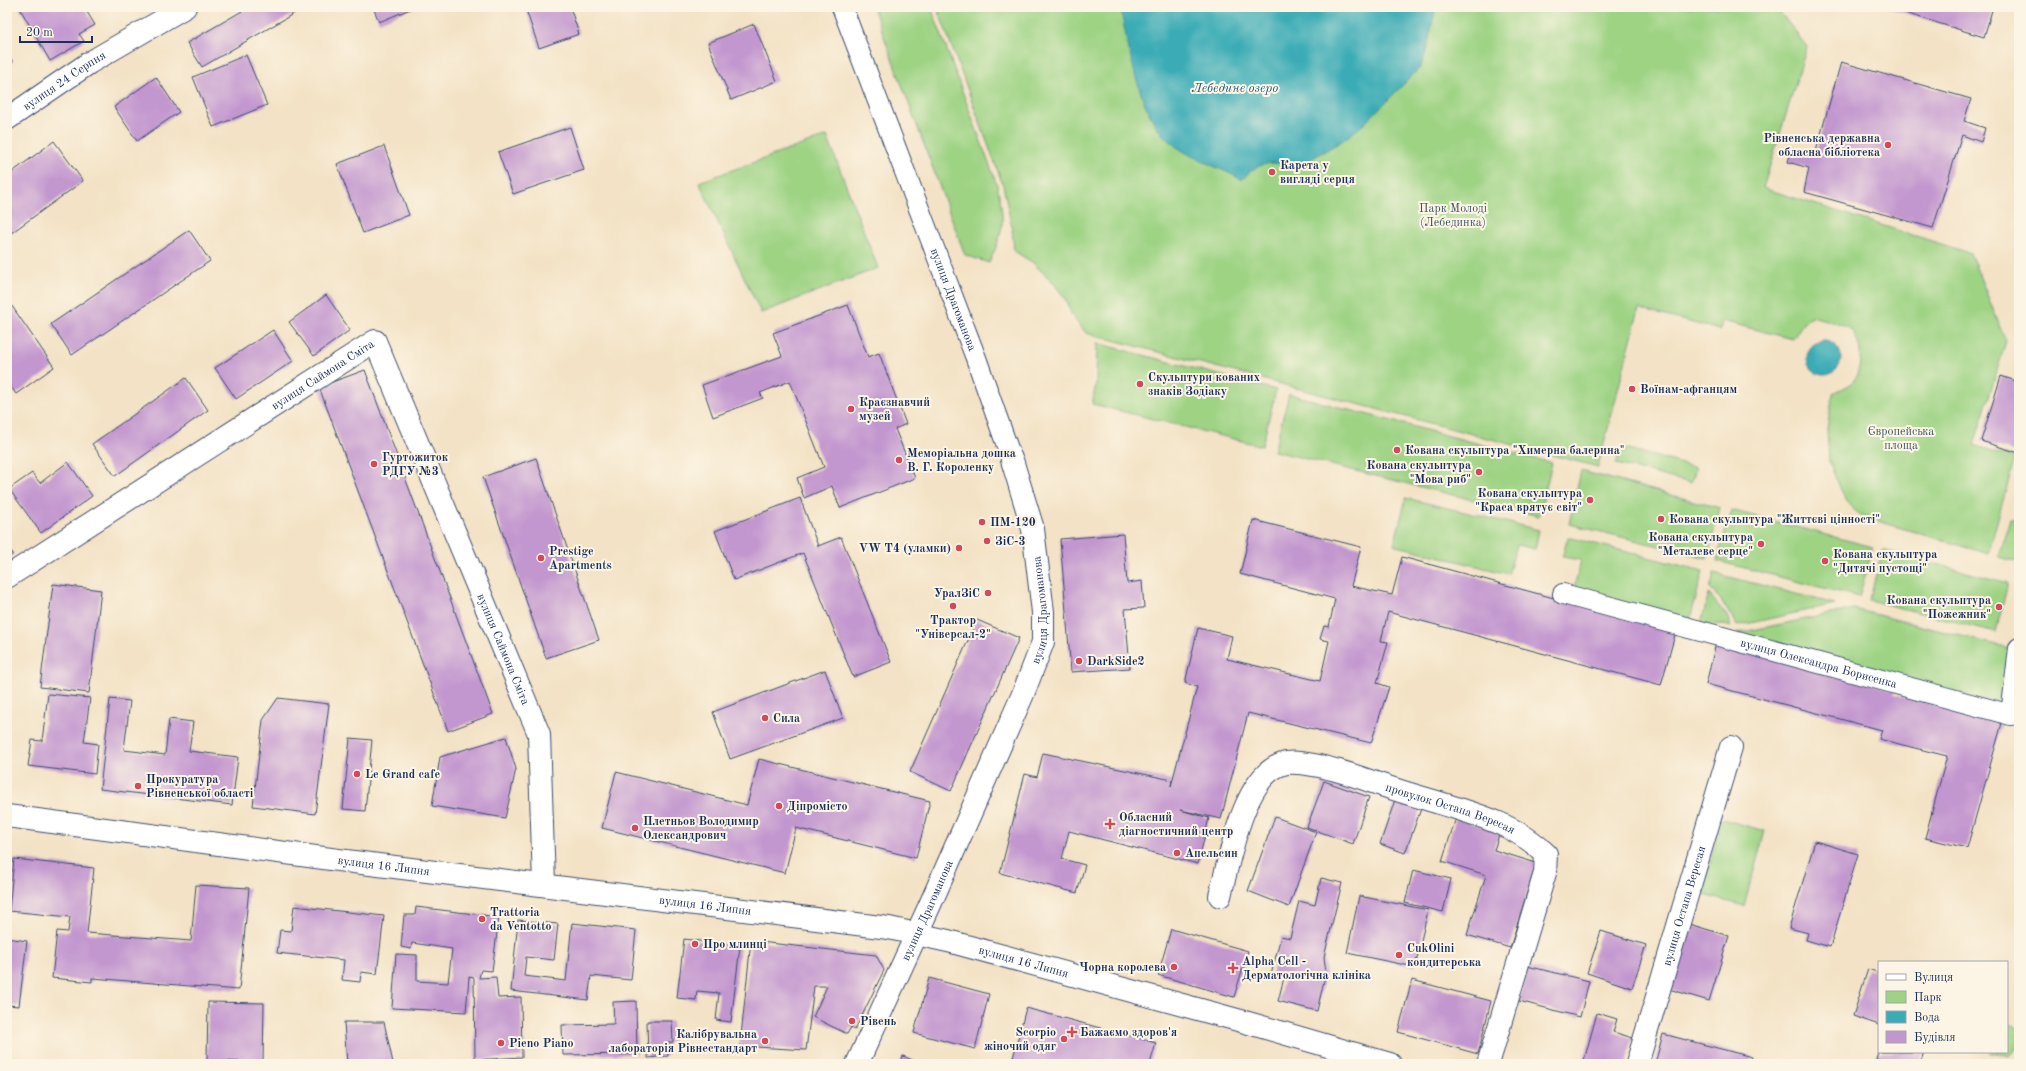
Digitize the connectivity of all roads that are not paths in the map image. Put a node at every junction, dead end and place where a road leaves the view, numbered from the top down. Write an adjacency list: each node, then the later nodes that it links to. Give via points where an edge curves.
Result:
1 (184, 7): 3 (street, вулиця 24 Серпня, via 89,63)
2 (842, 7): 4 (street, вулиця Драгоманова, via 976,358)
3 (7, 119)
4 (1012, 460): 12 (street, вулиця Драгоманова, via 1033,529 1043,612 1043,642 1023,694)
5 (7, 577): 10 (street, вулиця Саймона Сміта, via 375,341 539,734)
6 (1563, 594): 7 (street, вулиця Олександра Борисенка, via 2011,715)
7 (2019, 648)
8 (1730, 747): 16 (street, вулиця Остапа Вересая)
9 (7, 816): 10 (street, вулиця 16 Липня, via 346,861)
10 (544, 884): 12 (street, вулиця 16 Липня, via 889,928)
11 (1220, 896): 15 (street, провулок Остапа Вересая, via 1249,797 1263,777 1279,765 1292,762 1320,766 1432,801 1501,824 1532,840 1546,854 1546,873)
12 (917, 934): 13 (street, вулиця Драгоманова); 14 (street, вулиця 16 Липня)
13 (857, 1064)
14 (1390, 1064)
15 (1488, 1064)
16 (1637, 1064)

